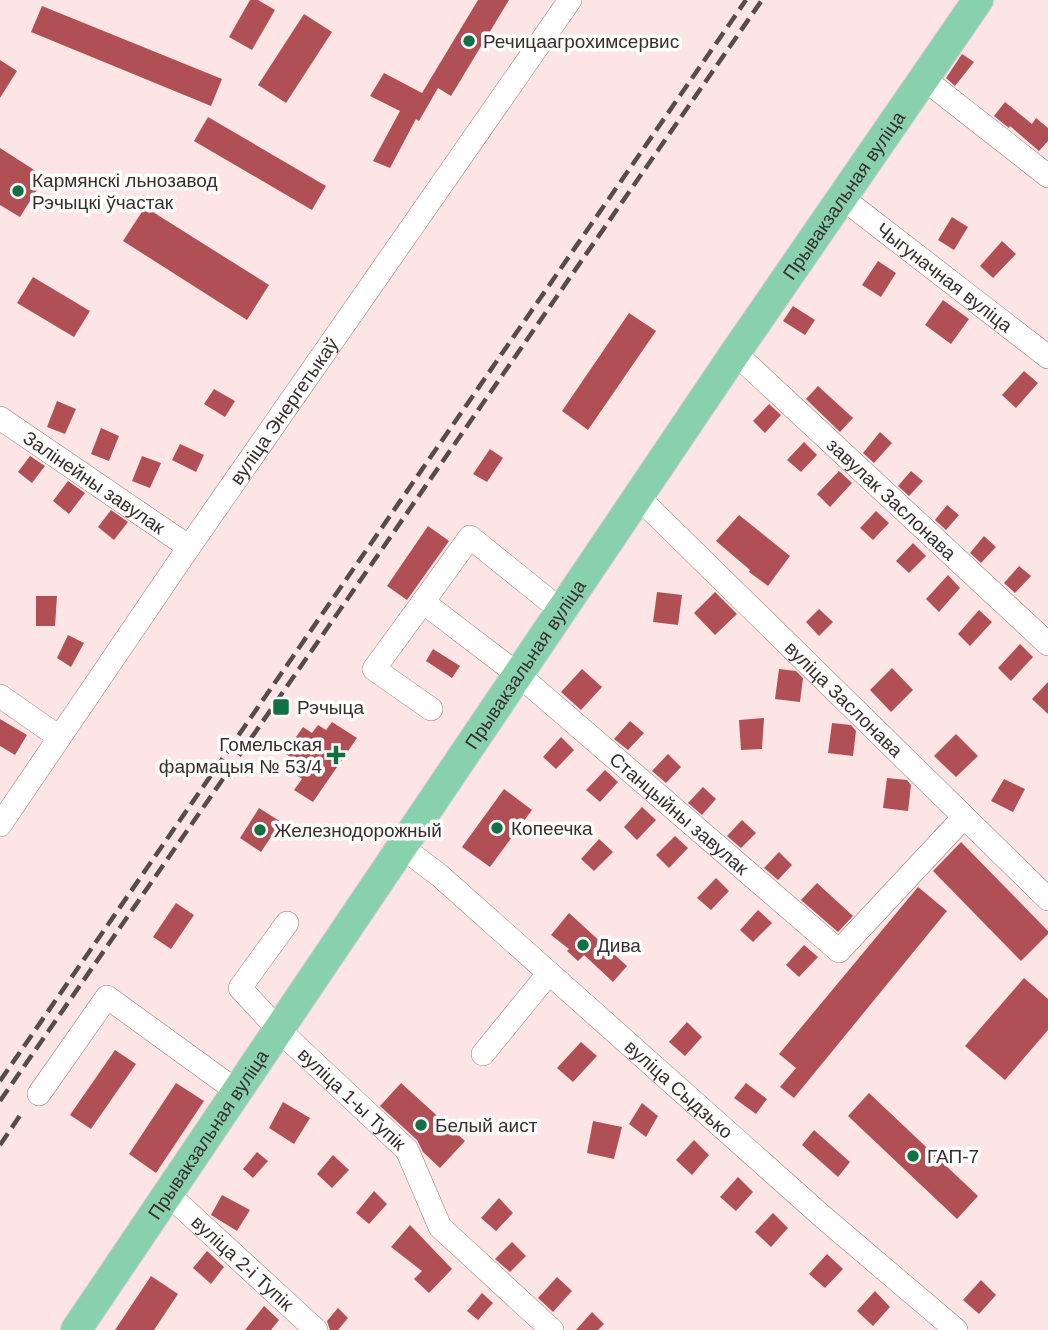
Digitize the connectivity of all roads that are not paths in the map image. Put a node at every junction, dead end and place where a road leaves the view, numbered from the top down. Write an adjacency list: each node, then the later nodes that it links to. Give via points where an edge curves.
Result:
1 (570, 0): 10 (street, вуліца Энергетыкаў)
2 (978, 0): 3 (main road, Прывакзальная вуліца)
3 (923, 78): 4 (street); 5 (main road, Прывакзальная вуліца)
4 (1048, 176)
5 (841, 197): 6 (main road, Прывакзальная вуліца); 7 (street, Чыгуначная вуліца)
6 (736, 353): 9 (main road, Прывакзальная вуліца); 13 (street, завулак Заслонава)
7 (1048, 357)
8 (0, 418): 10 (street, Залінейны завулак)
9 (639, 498): 12 (main road, Прывакзальная вуліца); 18 (street, вуліца Заслонава)
10 (189, 547): 17 (street, вуліца Энергетыкаў)
11 (423, 602): 12 (street, via 470,537); 14 (street, Станцыйны завулак); 16 (street, via 374,669)
12 (563, 611): 14 (main road, Прывакзальная вуліца)
13 (1048, 644)
14 (520, 676): 18 (street, Станцыйны завулак, via 839,951); 20 (main road, Прывакзальная вуліца)
15 (0, 696): 17 (street)
16 (432, 709)
17 (59, 737): 19 (street, вуліца Энергетыкаў)
18 (964, 817): 21 (street, вуліца Заслонава)
19 (0, 825)
20 (402, 847): 23 (street, вуліца Сыдзько); 24 (main road, Прывакзальная вуліца)
21 (1048, 899)
22 (287, 923): 24 (street, вуліца 1-ы Тупік, via 240,988)
23 (549, 973): 25 (street); 32 (street, вуліца Сыдзько)
24 (279, 1030): 26 (main road, Прывакзальная вуліца); 31 (street, вуліца 1-ы Тупік, via 407,1150 440,1227)
25 (483, 1054)
26 (237, 1092): 27 (street, via 107,997); 28 (main road, Прывакзальная вуліца)
27 (39, 1094)
28 (169, 1195): 29 (main road, Прывакзальная вуліца); 30 (street, вуліца 2-і Тупік)
29 (76, 1330)
30 (316, 1330)
31 (552, 1330)
32 (956, 1330)

